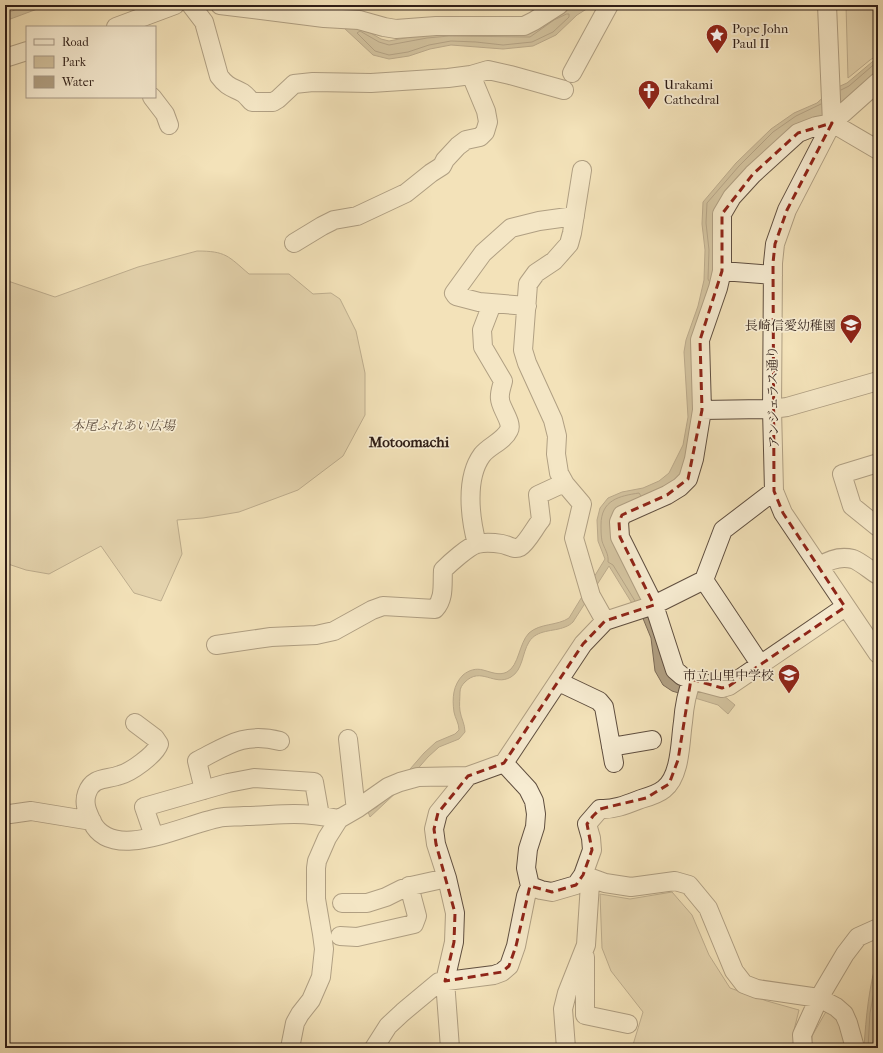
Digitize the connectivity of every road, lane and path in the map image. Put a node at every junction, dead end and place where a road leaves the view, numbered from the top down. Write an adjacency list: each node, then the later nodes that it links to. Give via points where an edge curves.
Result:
1 (175, 5): 7 (street)
2 (191, 5): 11 (street, via 204,22 219,76 224,83 244,94 252,102 273,102 294,84 371,83)
3 (220, 5): 4 (street, via 359,20 396,29 436,26 524,26)
4 (559, 5)
5 (608, 5): 10 (street)
6 (827, 5): 15 (street)
7 (119, 26)
8 (26, 51): 9 (street)
9 (5, 58)
10 (572, 74)
11 (471, 75): 13 (street, via 488,70); 20 (street, via 488,122 485,132 480,137 466,140 442,166 406,193 357,216 334,220)
12 (878, 82): 15 (street)
13 (564, 90)
14 (153, 98): 16 (street, via 165,114)
15 (832, 119): 17 (street); 21 (street, via 798,133 732,197 722,214); 22 (street, アンジェラス通り, via 787,210 776,244)
16 (169, 125)
17 (878, 150)
18 (582, 170): 19 (street)
19 (575, 216): 23 (street, via 511,228 483,253 454,292 456,296); 24 (street, via 569,244 554,261 531,278 528,284)
20 (294, 243)
21 (722, 271): 22 (street); 27 (street, via 700,340)
22 (773, 275): 26 (street, アンジェラス通り)
23 (492, 304): 24 (street); 32 (street, via 482,330 483,347 503,381 500,399 510,426 503,438 482,455 473,473 472,524)
24 (527, 306): 29 (street, via 523,350 553,420 557,436 559,473)
25 (878, 381): 26 (street)
26 (772, 409): 27 (street); 30 (street, アンジェラス通り)
27 (702, 410): 36 (street, via 688,479 667,495 622,515 619,522 620,537)
28 (878, 463): 31 (street, via 842,474 852,506)
29 (564, 482): 32 (street, via 538,495 541,520 520,547); 38 (street, via 582,504 574,538 589,588)
30 (774, 491): 33 (street, アンジェラス通り, via 783,513); 35 (street, via 722,530)
31 (878, 528)
32 (477, 544): 39 (street, via 443,570 442,598 435,609 383,606 334,631)
33 (820, 566): 34 (street, via 828,560 837,558 853,559); 37 (street, アンジェラス通り)
34 (878, 575)
35 (704, 580): 36 (street); 41 (street)
36 (652, 606): 38 (street); 43 (street, via 675,670)
37 (845, 606): 40 (street, アンジェラス通り); 41 (street)
38 (605, 621): 42 (street, via 584,644)
39 (216, 645)
40 (878, 654)
41 (760, 664): 43 (street, via 729,686)
42 (559, 682): 46 (street, via 600,701 604,707 613,755); 48 (street)
43 (690, 688): 57 (street, via 673,777 664,789 628,804 608,810 600,809 593,816 587,824 592,850)
44 (135, 723): 54 (street, via 155,738 159,744 157,749 120,776 106,777 89,788 85,802)
45 (348, 739): 51 (street, via 355,802)
46 (652, 740)
47 (280, 741): 50 (street, via 268,738 239,740 197,761)
48 (504, 763): 49 (street); 60 (street, via 528,789 534,801 535,827 528,849 526,868)
49 (468, 776): 51 (street, via 418,777 400,782); 58 (street, via 438,813 434,829)
50 (204, 790): 53 (street, via 254,778 314,782); 55 (street, via 144,807)
51 (358, 808): 53 (street)
52 (5, 814): 54 (street, via 31,811)
53 (329, 817): 55 (street, via 294,814 224,817); 56 (street, via 317,836); 69 (street, via 327,838 316,868 316,899 324,949 321,976 311,1000 295,1023)
54 (92, 821): 55 (street, via 105,837 117,841 134,842)
55 (154, 836)
56 (304, 869)
57 (583, 875): 60 (street, via 576,885 552,892); 64 (street, via 590,884); 66 (street, via 631,887 675,881 689,885 708,908 734,971 744,984 757,989)
58 (447, 878): 59 (street); 65 (street, via 455,913 455,928)
59 (409, 886): 61 (street, via 367,904); 63 (street, via 418,916 414,924 357,937)
60 (530, 886): 65 (street, via 516,946 508,966 494,975)
61 (342, 903)
62 (878, 928): 66 (street, via 858,937)
63 (340, 936)
64 (586, 945): 67 (street, via 585,1015); 71 (street, via 563,1009)
65 (444, 981): 68 (street); 70 (street, via 439,982 388,1026)
66 (819, 998): 72 (street, via 802,1035); 73 (street, via 836,1006 844,1014)
67 (628, 1024)
68 (447, 1045)
69 (290, 1048)
70 (374, 1048)
71 (566, 1048)
72 (803, 1048)
73 (855, 1048)

